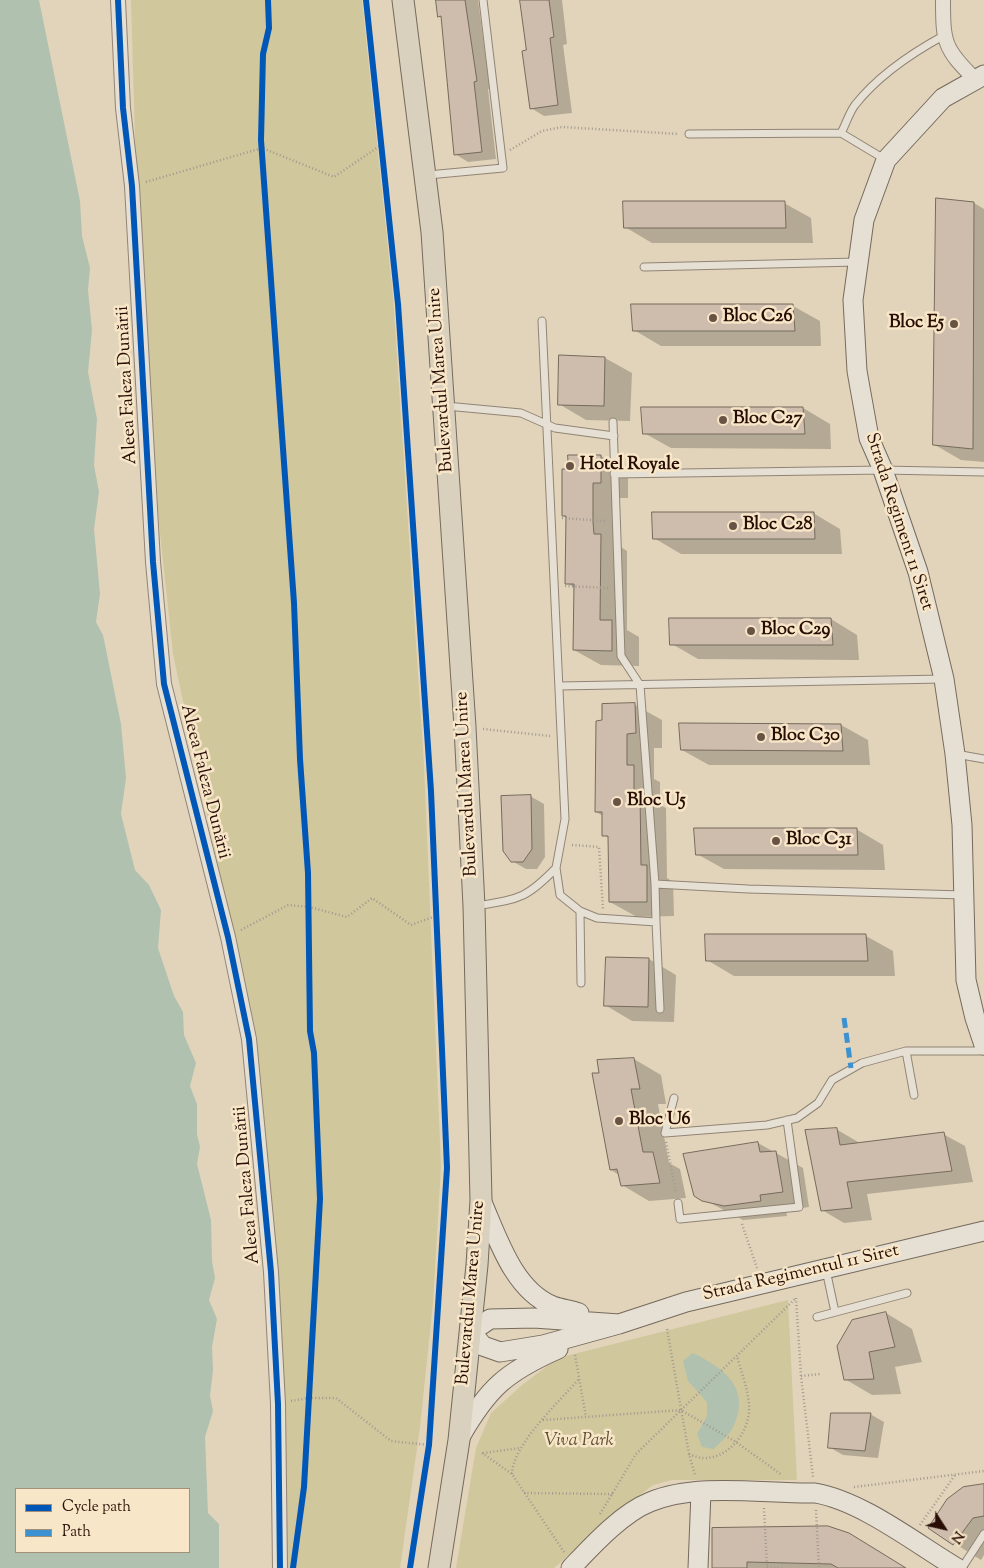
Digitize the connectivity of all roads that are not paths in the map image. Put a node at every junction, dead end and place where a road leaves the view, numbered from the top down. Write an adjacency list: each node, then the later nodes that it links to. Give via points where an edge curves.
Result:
1 (118, 0): 53 (street, Aleea Faleza Dunării, via 153,562 164,684 228,937 249,1039 271,1272 278,1404)
2 (403, 0): 10 (main road, Bulevardul Marea Unire)
3 (483, 0): 10 (lane, via 503,168)
4 (943, 0): 5 (street)
5 (943, 36): 6 (street, via 950,52); 7 (lane, via 882,78 855,106)
6 (979, 77): 9 (street, Strada Regiment 11 Siret, via 943,98)
7 (841, 133): 8 (lane); 9 (lane)
8 (689, 134)
9 (886, 160): 11 (street, Strada Regiment 11 Siret, via 864,220)
10 (426, 175): 14 (main road, Bulevardul Marea Unire)
11 (858, 262): 12 (lane); 18 (street, Strada Regiment 11 Siret, via 853,300 857,371 869,438)
12 (644, 267)
13 (542, 321): 16 (lane)
14 (444, 406): 16 (lane, via 521,413); 29 (main road, Bulevardul Marea Unire)
15 (614, 422): 17 (lane)
16 (548, 424): 17 (lane, via 570,432); 23 (lane)
17 (614, 436): 20 (lane)
18 (883, 470): 19 (lane); 20 (lane); 21 (street, Strada Regiment 11 Siret, via 918,572)
19 (984, 472)
20 (614, 474): 22 (lane, via 621,656)
21 (944, 679): 22 (lane); 24 (street, Strada Regiment 11 Siret)
22 (640, 685): 23 (lane); 27 (lane)
23 (559, 686): 26 (lane, via 565,819)
24 (955, 754): 25 (lane); 28 (street, Strada Regiment 11 Siret)
25 (984, 759)
26 (556, 868): 29 (lane, via 536,888 516,899); 30 (lane, via 560,895)
27 (655, 884): 28 (lane); 31 (lane)
28 (964, 895): 34 (street, Strada Regiment 11 Siret, via 966,980)
29 (474, 906): 40 (main road, Bulevardul Marea Unire)
30 (580, 911): 31 (lane, via 597,918); 32 (lane)
31 (656, 922): 33 (lane)
32 (581, 983)
33 (660, 1009)
34 (984, 1045)
35 (906, 1051): 36 (lane); 37 (lane); 39 (lane, via 851,1068 832,1080 818,1103 796,1118)
36 (984, 1051)
37 (914, 1095)
38 (674, 1098): 39 (lane, via 665,1134 766,1125)
39 (787, 1120): 41 (lane, via 799,1207 680,1219)
40 (480, 1200): 47 (street, via 510,1263 529,1290 552,1305); 48 (main road, Bulevardul Marea Unire)
41 (678, 1203)
42 (984, 1231): 43 (street, Strada Regimentul 11 Siret)
43 (826, 1269): 45 (lane); 47 (street, Strada Regimentul 11 Siret, via 761,1282)
44 (907, 1293): 45 (lane)
45 (835, 1312): 46 (lane)
46 (817, 1317)
47 (619, 1324): 48 (street, via 534,1318 490,1319); 48 (street, via 543,1345 500,1352 483,1346); 49 (street, via 520,1366 479,1405)
48 (470, 1332): 49 (main road, Bulevardul Marea Unire)
49 (458, 1440): 54 (main road, Bulevardul Marea Unire)
50 (701, 1492): 52 (street, via 666,1497 636,1509); 55 (street); 56 (street, via 823,1494 856,1506)
51 (984, 1534): 57 (lane)
52 (573, 1566)
53 (280, 1568)
54 (439, 1568)
55 (698, 1568)
56 (957, 1568)
57 (962, 1568)

